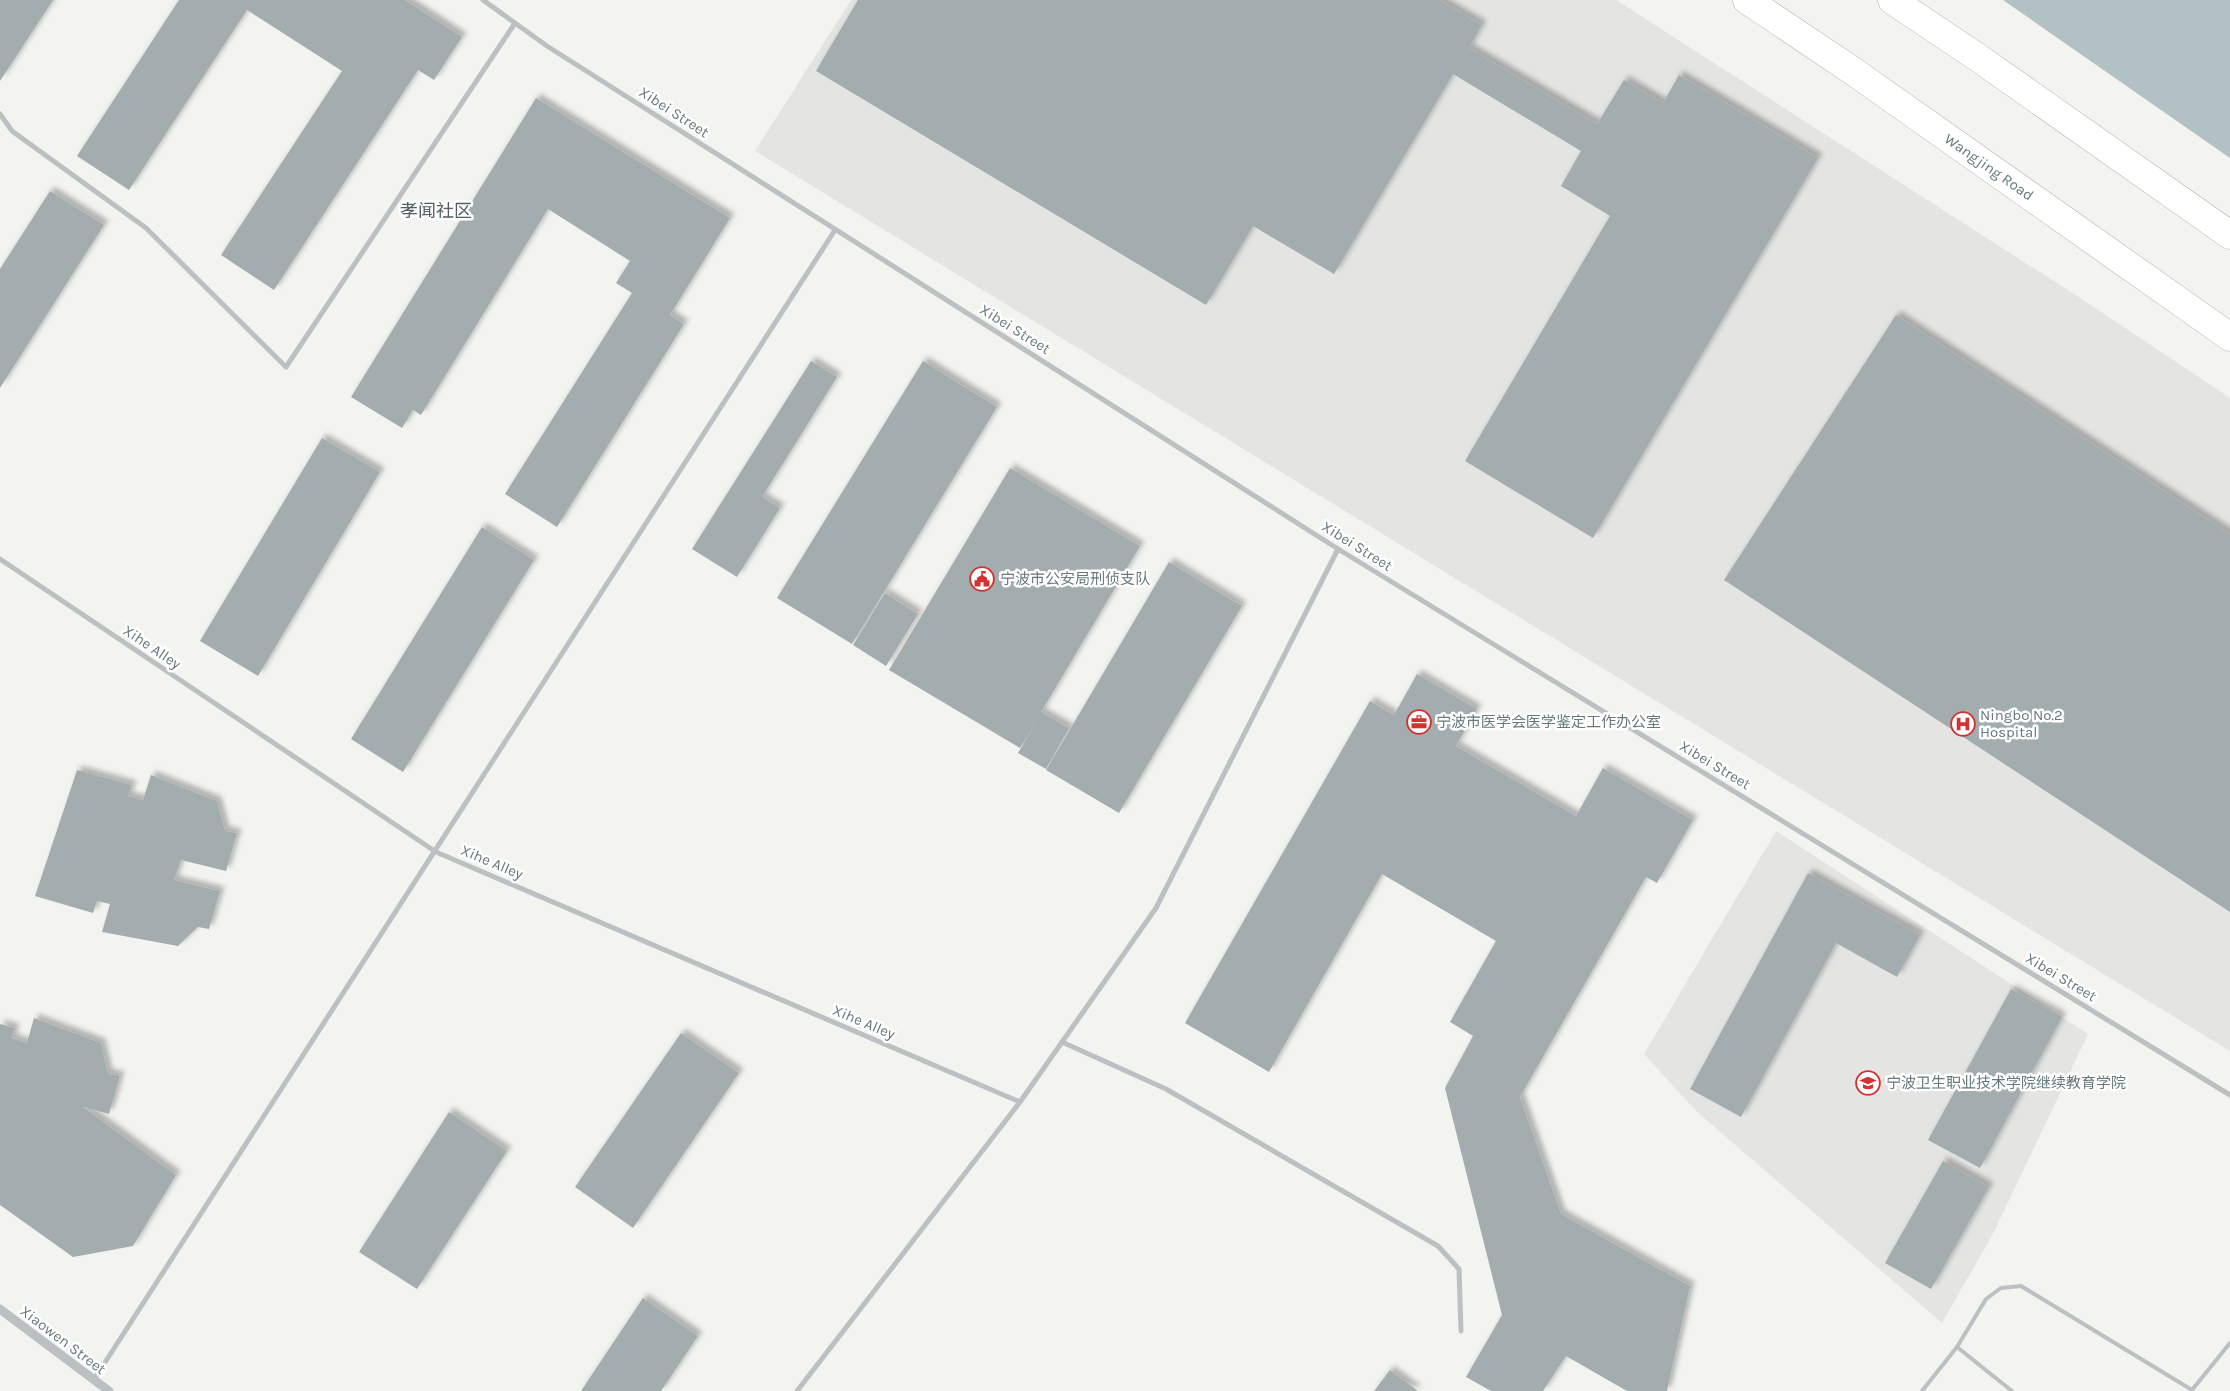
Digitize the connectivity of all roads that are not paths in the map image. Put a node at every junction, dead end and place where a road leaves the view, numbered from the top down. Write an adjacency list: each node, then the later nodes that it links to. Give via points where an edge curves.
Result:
1 (483, 0): 4 (street, Xibei Street)
2 (1747, 0): 8 (main road, Wangjing Road)
3 (1892, 0): 7 (main road)
4 (516, 23): 5 (street, via 286,368 146,228 12,132); 6 (street, Xibei Street)
5 (0, 114)
6 (835, 230): 9 (street, Xibei Street); 11 (street)
7 (2230, 235)
8 (2230, 336)
9 (1338, 549): 12 (street, via 1156,908); 13 (street, Xibei Street)
10 (0, 559): 11 (street, Xihe Alley)
11 (436, 852): 14 (street, Xihe Alley); 19 (street)
12 (1062, 1042): 14 (street); 16 (street, via 1166,1089 1438,1246 1459,1269)
13 (2230, 1095)
14 (1020, 1102): 22 (street)
15 (0, 1309): 19 (street, Xiaowen Street)
16 (1461, 1331)
17 (2230, 1343): 20 (lane)
18 (1957, 1347): 20 (lane, via 1986,1299 2001,1288 2022,1286); 23 (lane); 24 (lane)
19 (93, 1381): 21 (street, Xiaowen Street)
20 (2192, 1390)
21 (109, 1391)
22 (797, 1391)
23 (1922, 1391)
24 (2012, 1391)

